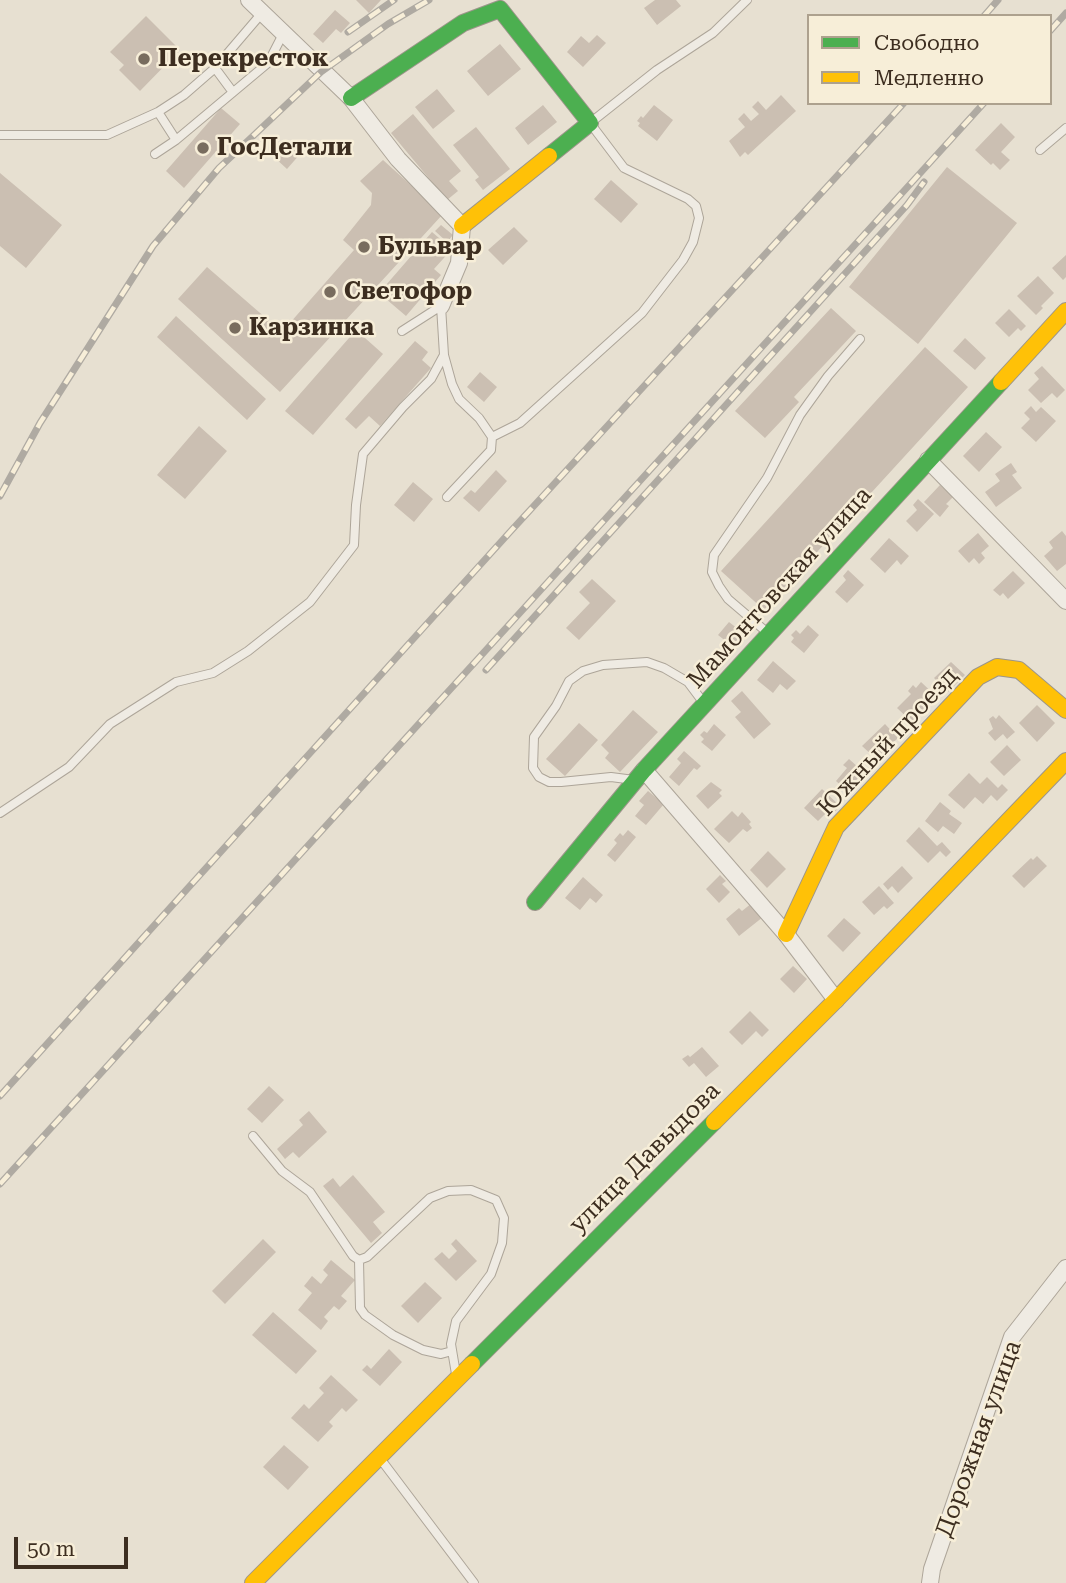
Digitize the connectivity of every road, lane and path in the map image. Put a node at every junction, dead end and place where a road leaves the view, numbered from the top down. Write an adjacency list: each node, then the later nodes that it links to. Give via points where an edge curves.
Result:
1 (249, 0): 3 (street)
2 (747, 0): 9 (lane, via 713,33)
3 (262, 13): 4 (street); 5 (lane)
4 (283, 34): 6 (lane, via 268,63); 7 (street)
5 (215, 68): 6 (lane); 8 (lane)
6 (232, 91): 12 (lane)
7 (351, 98): 9 (street, via 463,23 503,6); 15 (street, via 398,159)
8 (158, 112): 11 (lane, via 107,135); 12 (lane)
9 (590, 123): 15 (street); 21 (lane, via 624,167 696,206 699,218 693,242 642,313 520,423)
10 (1066, 128): 13 (lane)
11 (0, 135)
12 (176, 140): 14 (lane)
13 (1040, 150)
14 (155, 154)
15 (462, 226): 16 (street, via 459,263)
16 (441, 306): 18 (lane); 20 (lane)
17 (1066, 311): 22 (street, Мамонтовская улица)
18 (402, 331)
19 (860, 339): 25 (lane, via 800,415 767,478 714,555 712,572 719,586)
20 (444, 355): 21 (lane, via 459,399); 30 (lane, via 431,379 363,454 354,545 310,602 213,673 176,682 110,724 69,767)
21 (492, 436): 23 (lane, via 491,450)
22 (928, 460): 24 (street); 25 (street, Мамонтовская улица)
23 (447, 497)
24 (1063, 590)
25 (769, 634): 26 (street, Мамонтовская улица)
26 (704, 705): 29 (street, Мамонтовская улица); 29 (lane, via 688,682 647,662 603,665 569,681 534,737 533,768 539,777 562,782)
27 (1066, 710): 32 (street, Южный проезд, via 1018,670 997,667 978,677 836,827)
28 (1066, 761): 33 (street, улица Давыдова)
29 (640, 775): 31 (street, Мамонтовская улица); 32 (street)
30 (0, 813)
31 (535, 902)
32 (786, 934): 33 (street)
33 (836, 1000): 38 (street, улица Давыдова)
34 (253, 1136): 35 (lane, via 282,1171 310,1192)
35 (359, 1261): 37 (lane, via 360,1308 365,1315 423,1350); 37 (lane, via 430,1198 471,1190 496,1200 504,1218 502,1243 491,1273 456,1321)
36 (1066, 1268): 42 (street, Дорожная улица, via 1012,1337)
37 (452, 1351): 38 (lane)
38 (457, 1377): 39 (street, улица Давыдова)
39 (379, 1456): 40 (street, улица Давыдова); 41 (lane)
40 (253, 1583)
41 (474, 1583)
42 (930, 1583)

